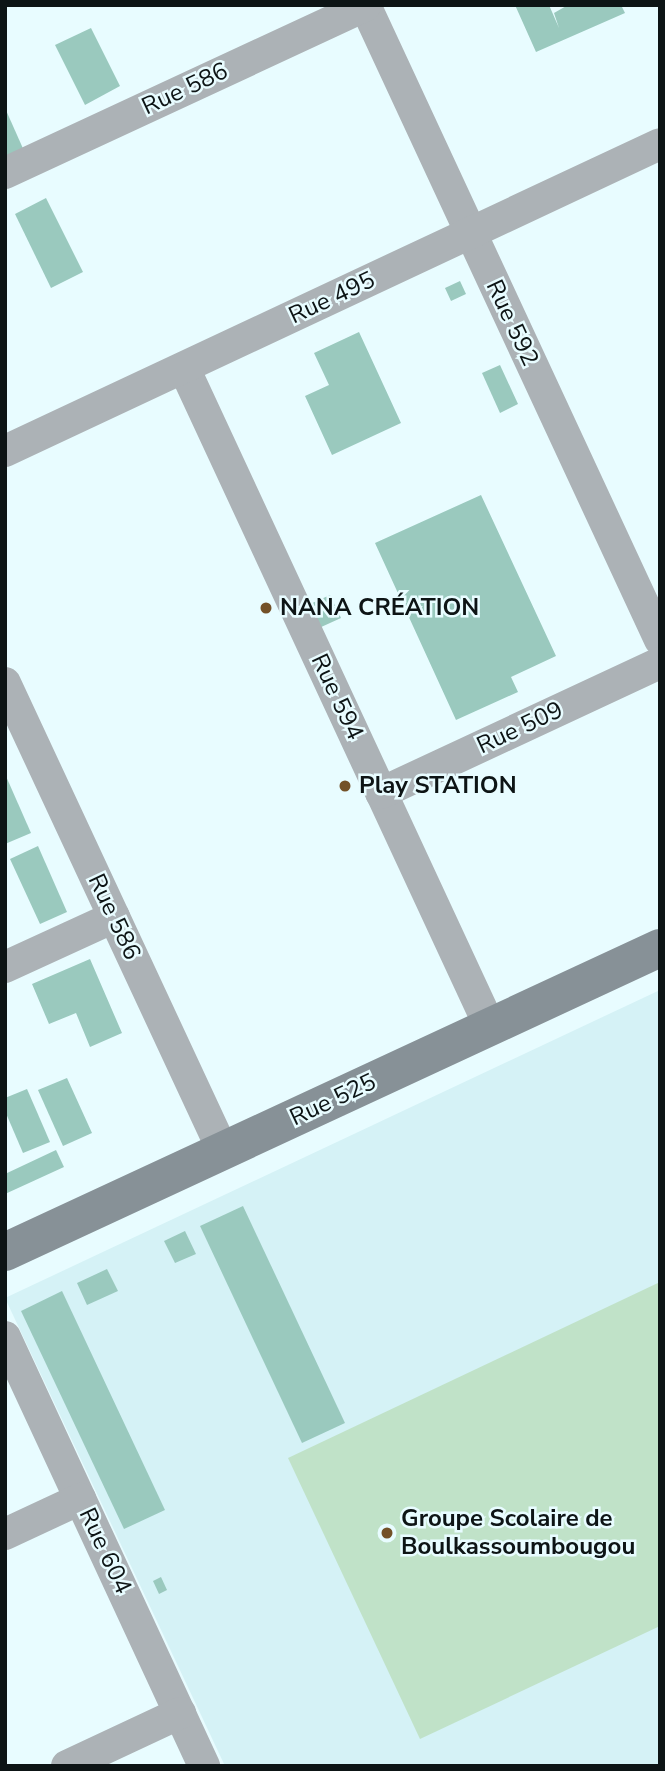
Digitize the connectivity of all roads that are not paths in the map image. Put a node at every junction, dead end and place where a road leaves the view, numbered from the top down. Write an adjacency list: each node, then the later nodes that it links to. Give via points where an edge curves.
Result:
1 (365, 5): 3 (street, Rue 586); 4 (street, Rue 592)
2 (660, 144): 4 (street, Rue 495)
3 (5, 173)
4 (471, 233): 5 (street, Rue 495); 7 (street, Rue 592)
5 (184, 368): 6 (street, Rue 495); 10 (street, Rue 594)
6 (5, 451)
7 (660, 640)
8 (660, 663): 10 (street, Rue 509)
9 (9, 700): 11 (street, Rue 586)
10 (381, 793): 14 (street, Rue 594)
11 (114, 917): 13 (street); 15 (street, Rue 586)
12 (660, 948): 14 (street, Rue 525)
13 (5, 967)
14 (490, 1027): 15 (street, Rue 525)
15 (223, 1151): 16 (street, Rue 525)
16 (5, 1252)
17 (5, 1337): 18 (street, Rue 604)
18 (80, 1499): 19 (street); 20 (street, Rue 604)
19 (5, 1534)
20 (180, 1713): 21 (street); 22 (street, Rue 604)
21 (67, 1766)
22 (204, 1766)

